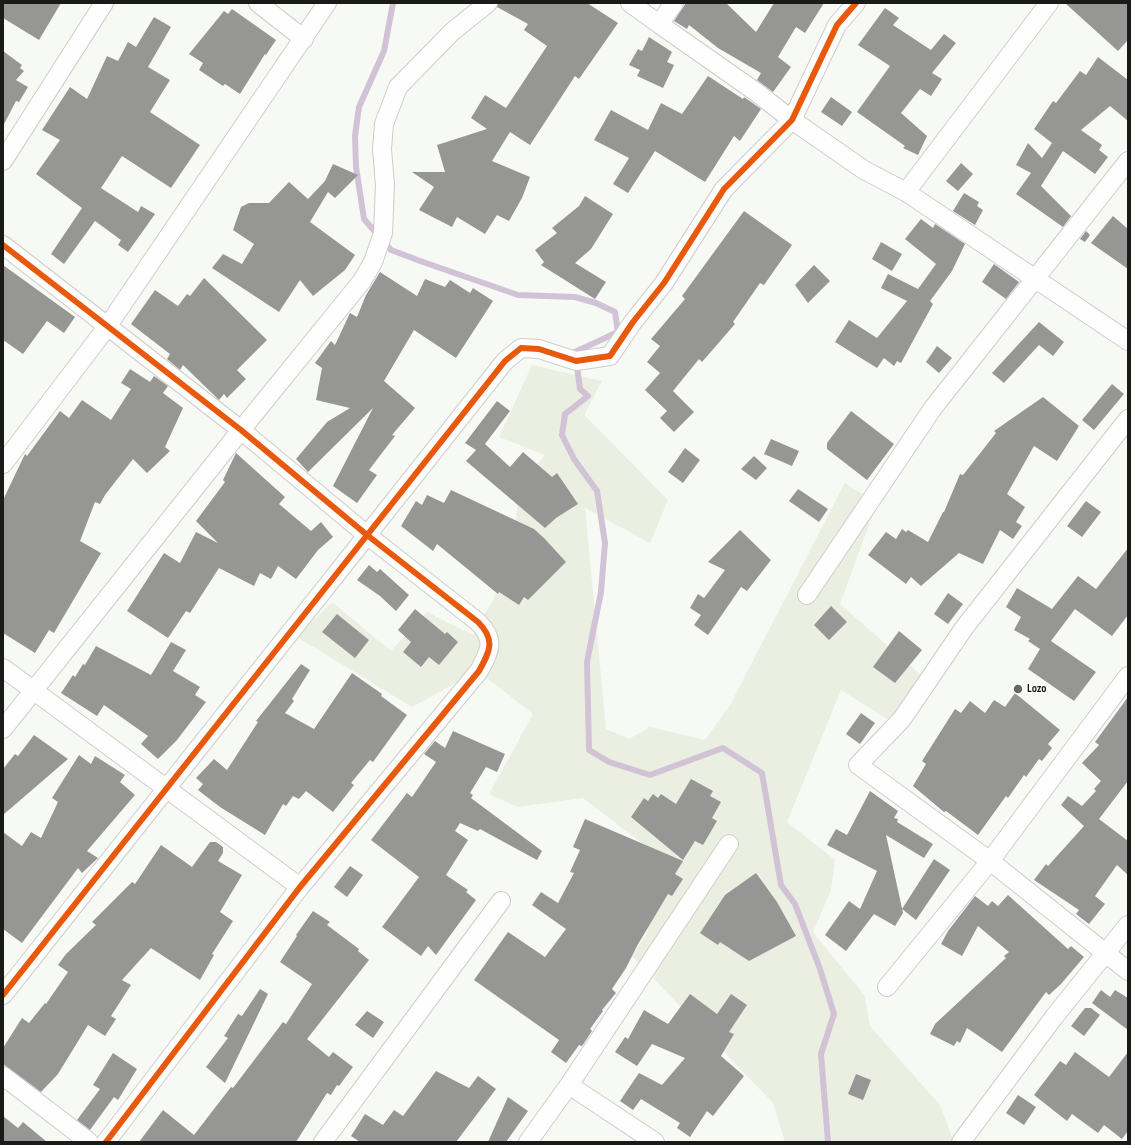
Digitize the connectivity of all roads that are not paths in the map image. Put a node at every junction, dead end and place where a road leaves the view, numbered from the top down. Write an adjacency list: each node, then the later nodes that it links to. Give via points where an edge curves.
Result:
1 (104, 3): 12 (street)
2 (258, 3): 10 (street)
3 (327, 3): 10 (street)
4 (488, 3): 20 (street, via 453,31 398,87 384,124 382,149 385,216 383,233 373,262 362,281)
5 (630, 3): 9 (street)
6 (674, 3): 9 (street)
7 (856, 3): 11 (street, via 837,25)
8 (1049, 3): 14 (street)
9 (659, 24): 11 (street)
10 (304, 39): 17 (street)
11 (792, 120): 14 (street, via 864,170); 22 (street, via 724,189 664,283 610,356 576,361 539,349 521,348 505,361)
12 (3, 161)
13 (1128, 161): 16 (street)
14 (906, 192): 16 (street)
15 (3, 245): 17 (street)
16 (1036, 279): 18 (street); 23 (street, via 933,408)
17 (107, 327): 20 (street); 21 (street)
18 (1128, 341)
19 (1128, 419): 30 (street, via 964,628 902,720 858,765)
20 (241, 430): 22 (street); 26 (street)
21 (3, 464)
22 (367, 535): 28 (street); 31 (street, via 478,622 487,631 490,641 489,654 479,671)
23 (807, 595)
24 (3, 668): 26 (street)
25 (1128, 676): 30 (street)
26 (33, 690): 27 (street); 28 (street)
27 (3, 729)
28 (167, 789): 31 (street); 37 (street)
29 (729, 844): 39 (street)
30 (990, 861): 34 (street); 36 (street)
31 (300, 887): 41 (street)
32 (501, 901): 42 (street)
33 (1128, 925): 34 (street)
34 (1106, 954): 35 (street); 45 (street, via 1054,1017)
35 (1128, 971)
36 (887, 987)
37 (3, 995)
38 (3, 1076): 40 (street)
39 (569, 1085): 43 (street); 44 (street)
40 (89, 1142)
41 (106, 1142)
42 (323, 1142)
43 (528, 1142)
44 (655, 1142)
45 (961, 1142)

